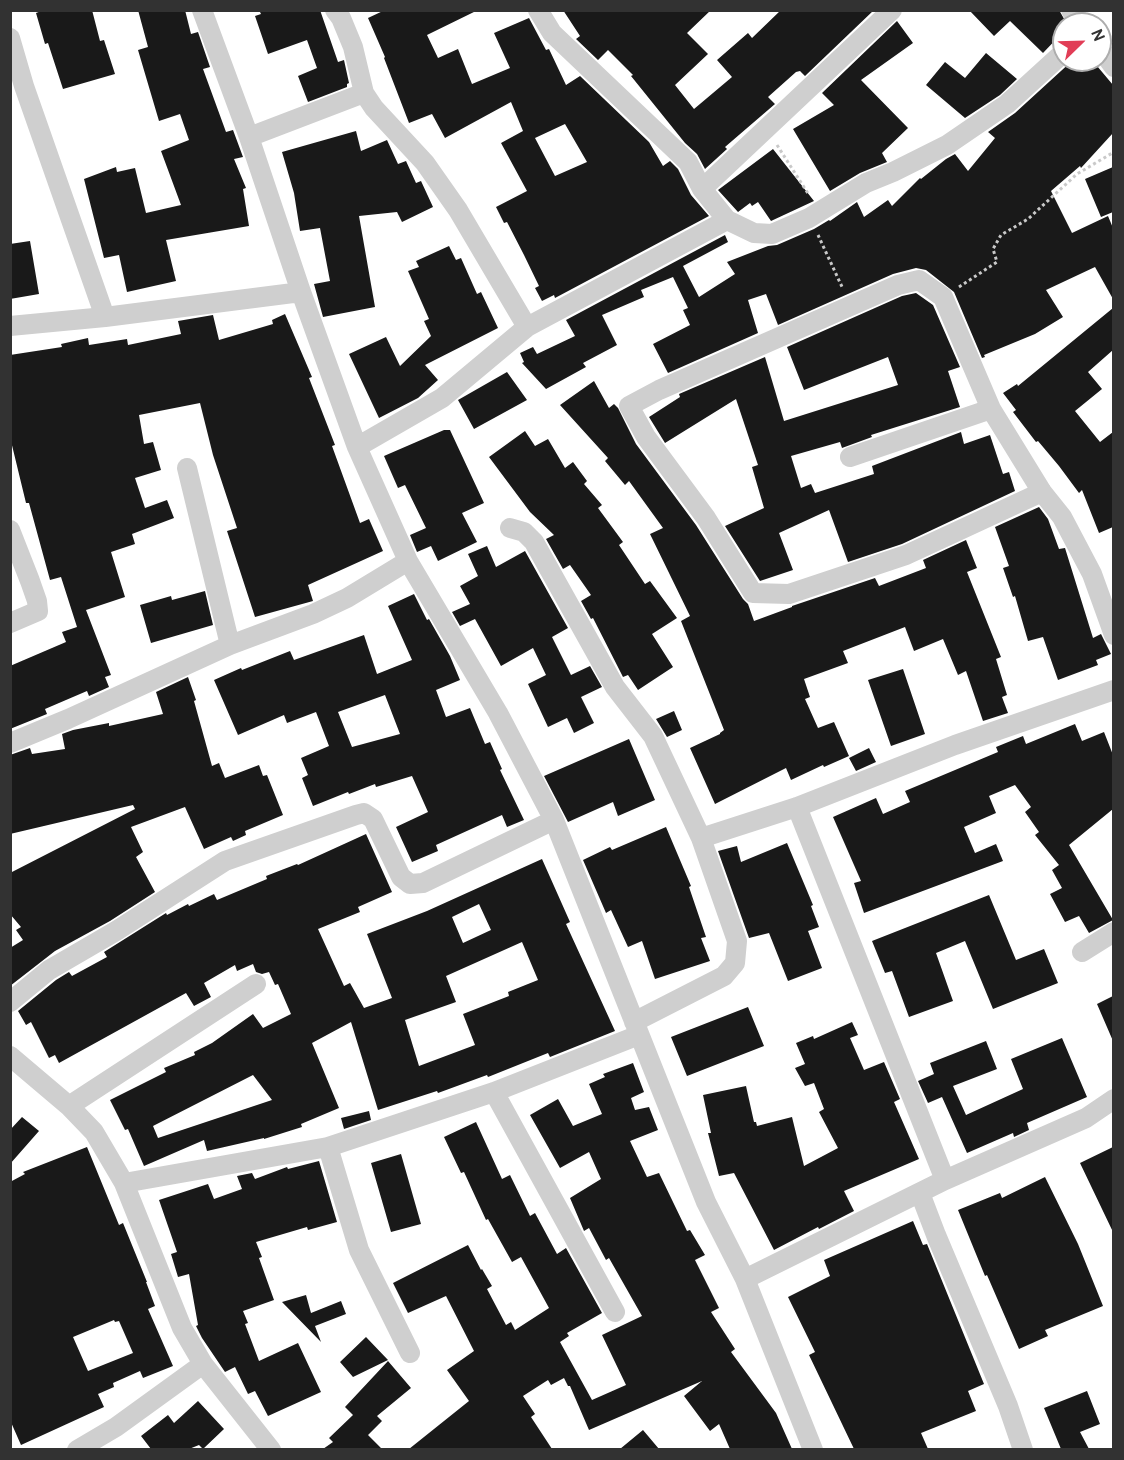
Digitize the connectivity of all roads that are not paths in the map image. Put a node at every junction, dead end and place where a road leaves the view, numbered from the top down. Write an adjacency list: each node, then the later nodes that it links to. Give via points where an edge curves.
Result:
1 (202, 10): 9 (street)
2 (335, 10): 8 (street, via 353,47)
3 (538, 10): 10 (street, via 552,33 688,162)
4 (891, 10): 10 (street)
5 (10, 38): 7 (street)
6 (1052, 63): 11 (street, via 1007,104 969,131 866,183 809,218 772,234 754,233)
7 (17, 88): 13 (street)
8 (364, 93): 9 (street); 15 (street, via 425,163 458,210)
9 (249, 137): 12 (street)
10 (702, 189): 11 (street)
11 (727, 220): 15 (street)
12 (300, 291): 13 (street); 17 (street)
13 (105, 317): 14 (street)
14 (10, 326)
15 (527, 327): 17 (street, via 442,398)
16 (991, 409): 18 (street); 20 (street); 20 (street, via 942,297 920,280 898,285 629,406 753,593 789,594 906,555)
17 (357, 447): 23 (street)
18 (850, 457)
19 (187, 468): 26 (street)
20 (1042, 492): 25 (street, via 1062,517 1092,574)
21 (510, 528): 31 (street, via 524,532 534,542 615,687 653,736)
22 (10, 530): 24 (street, via 38,611)
23 (408, 561): 26 (street, via 347,598); 30 (street, via 498,713)
24 (10, 623)
25 (1113, 634)
26 (230, 645): 28 (street)
27 (1113, 690): 29 (street, via 955,745)
28 (10, 743)
29 (798, 807): 31 (street); 42 (street)
30 (554, 820): 35 (street, via 423,883 410,884 401,877 373,819 364,813 356,814 225,861 70,956); 36 (street)
31 (701, 838): 36 (street, via 736,941 735,963 724,976)
32 (1113, 932): 33 (street)
33 (1082, 952)
34 (256, 984): 40 (street)
35 (10, 1002)
36 (637, 1029): 38 (street); 45 (street, via 706,1202)
37 (10, 1056): 40 (street)
38 (494, 1092): 41 (street); 46 (street)
39 (1113, 1100): 42 (street, via 1086,1118)
40 (69, 1106): 43 (street, via 94,1132)
41 (328, 1147): 43 (street); 47 (street, via 359,1250)
42 (945, 1180): 44 (street)
43 (124, 1183): 48 (street, via 182,1328)
44 (920, 1193): 45 (street); 52 (street)
45 (745, 1279): 51 (street)
46 (615, 1312)
47 (410, 1353)
48 (203, 1364): 49 (street, via 116,1427); 50 (street)
49 (77, 1449)
50 (272, 1449)
51 (813, 1449)
52 (1023, 1449)

